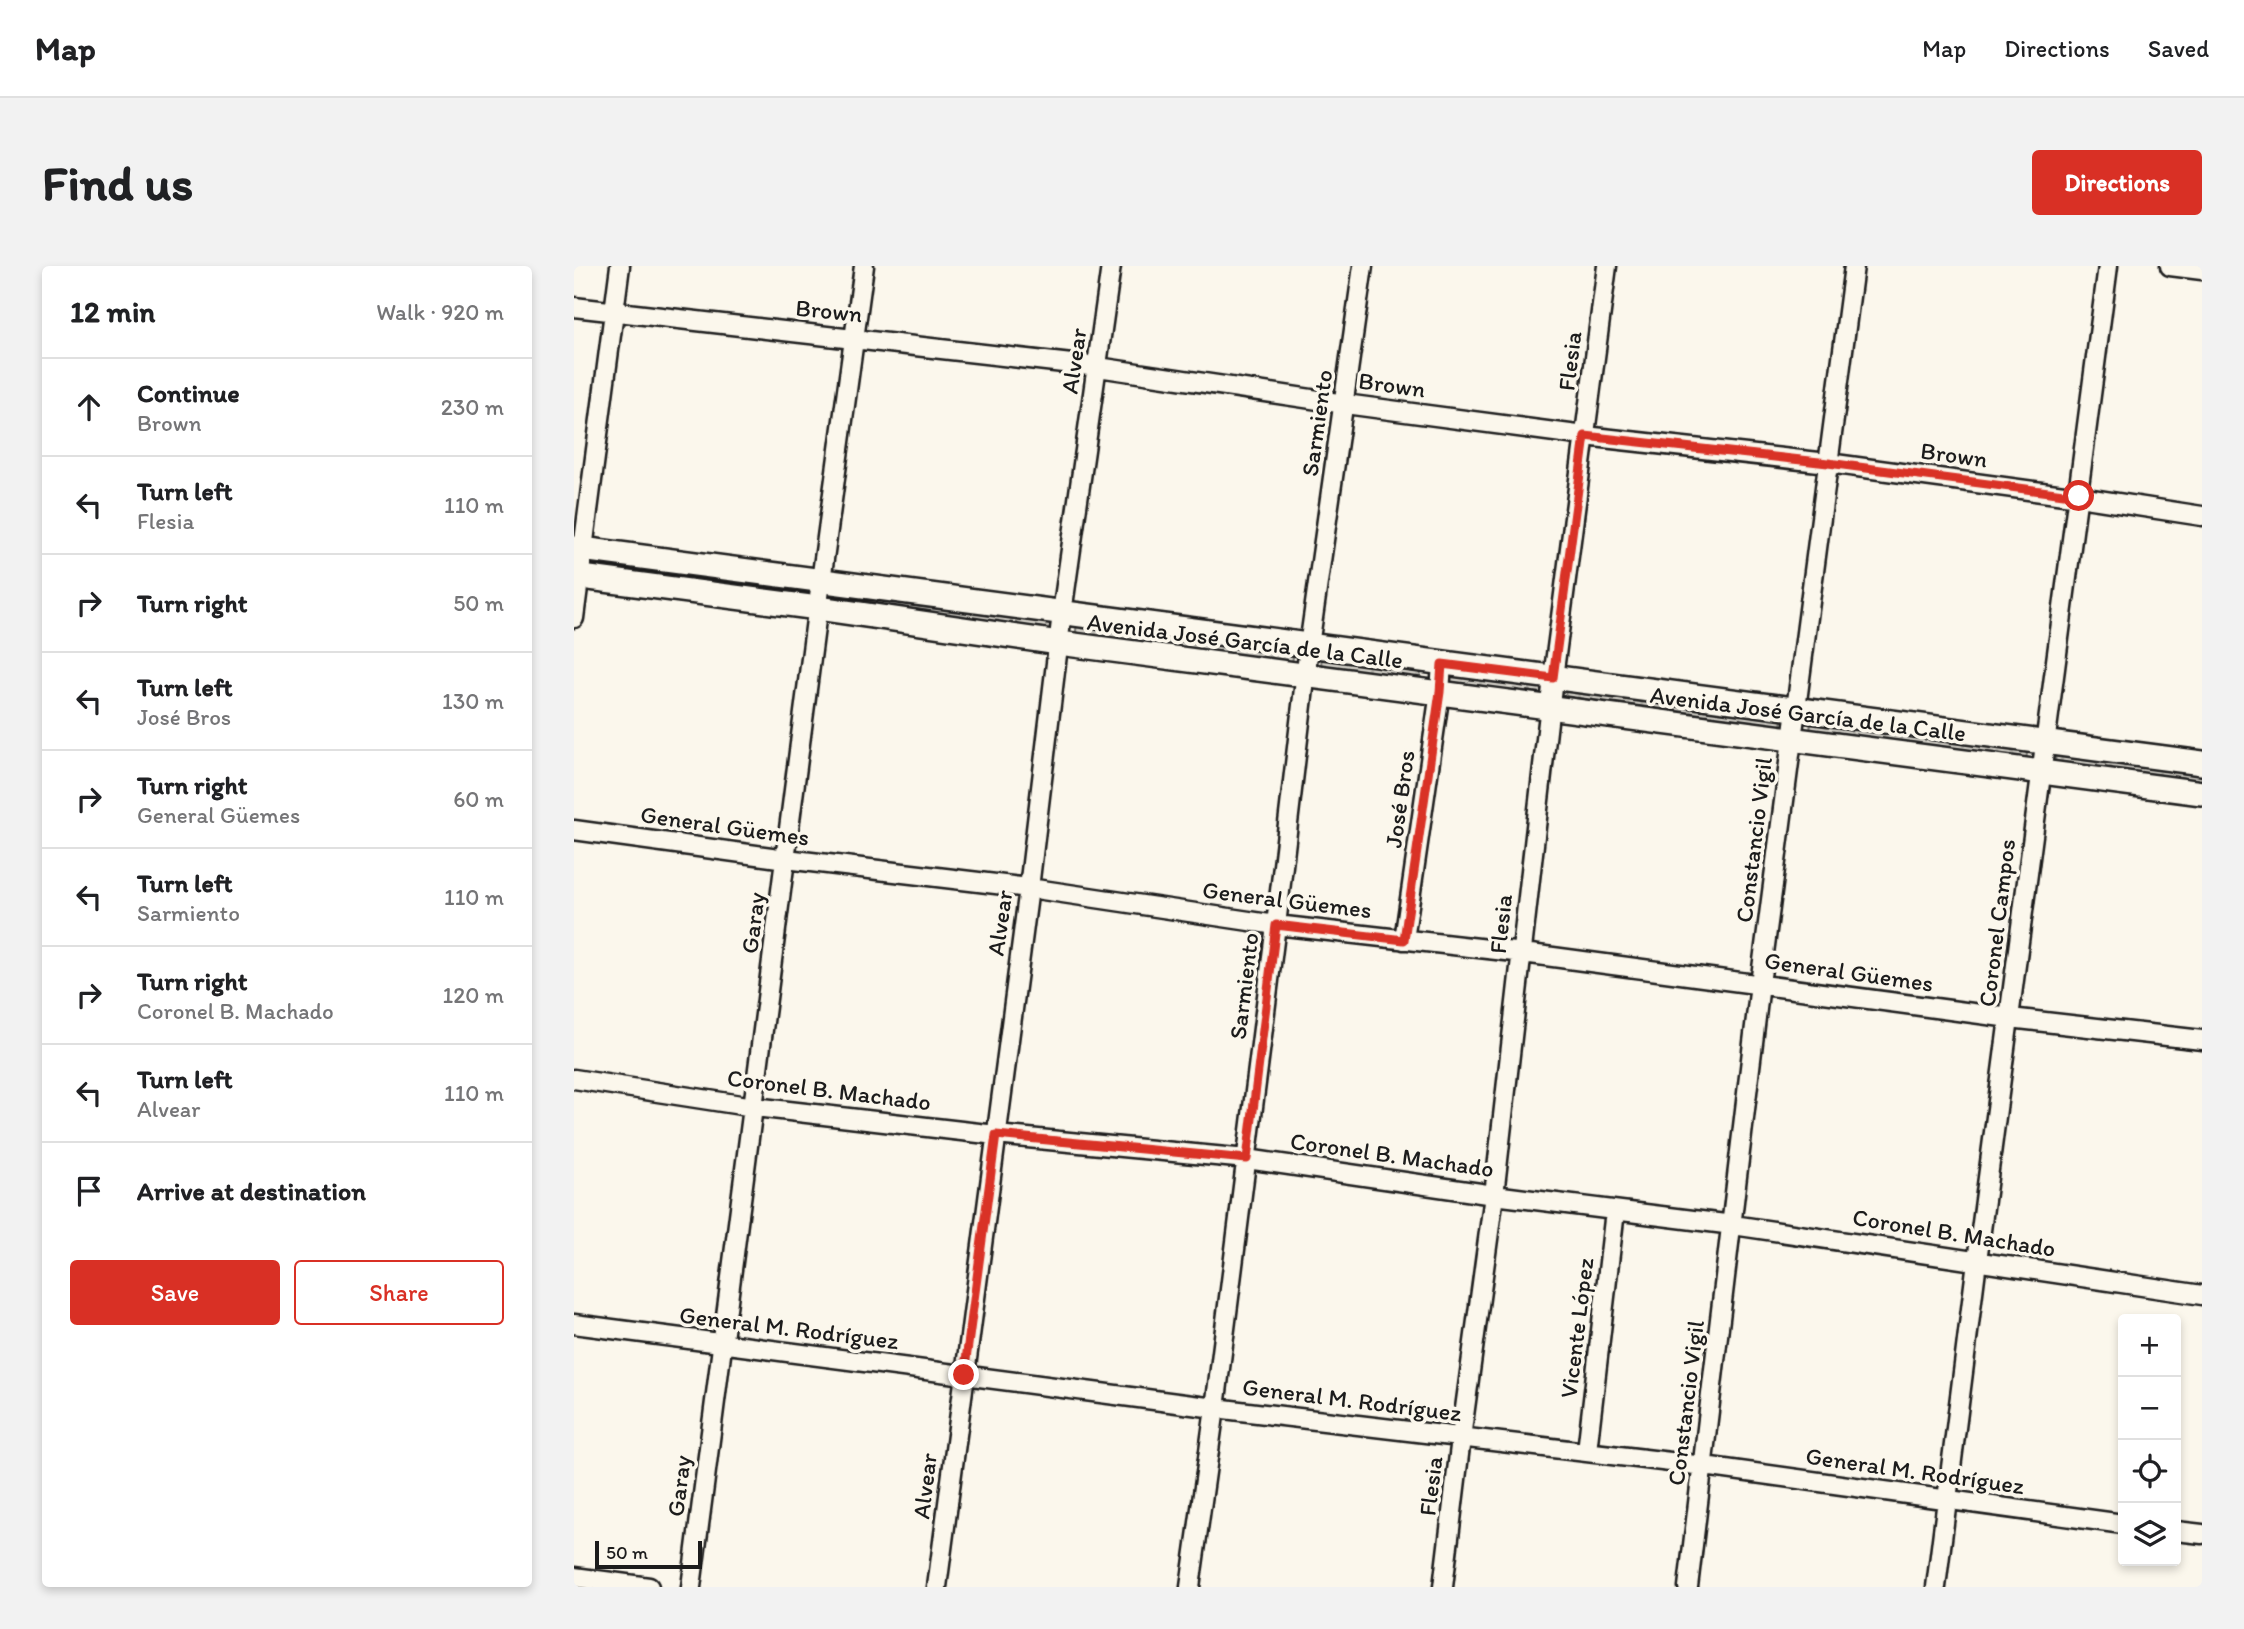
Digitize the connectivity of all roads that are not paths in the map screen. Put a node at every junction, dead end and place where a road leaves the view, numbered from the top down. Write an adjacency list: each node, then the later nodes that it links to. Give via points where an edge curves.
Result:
1 (621, 266): 11 (street)
2 (864, 266): 12 (street, Garay)
3 (1111, 266): 13 (street, Alvear)
4 (1363, 266): 14 (street, Sarmiento)
5 (1607, 266): 15 (street, Flesia)
6 (1854, 266): 16 (street, Constancio Vigil)
7 (2108, 266): 17 (street, Coronel Campos)
8 (2170, 266): 9 (street)
9 (2202, 270)
10 (574, 307): 11 (street, Brown)
11 (614, 312): 12 (street, Brown); 19 (street)
12 (855, 338): 13 (street, Brown); 21 (street, Garay)
13 (1098, 367): 14 (street, Brown); 23 (street, Alvear)
14 (1345, 404): 15 (street, Brown); 26 (street, Sarmiento)
15 (1585, 436): 16 (street, Brown); 29 (street, Flesia)
16 (1828, 463): 17 (street, Brown); 32 (street, Constancio Vigil)
17 (2079, 496): 18 (street, Brown); 34 (street, Coronel Campos)
18 (2202, 516)
19 (579, 549): 20 (street); 21 (main road, Avenida José García de la Calle)
20 (577, 577): 22 (main road, Avenida José García de la Calle); 24 (street)
21 (821, 581): 22 (street, Garay); 23 (main road, Avenida José García de la Calle)
22 (818, 608): 25 (main road, Avenida José García de la Calle); 39 (street, Garay)
23 (1062, 613): 25 (street, Alvear); 26 (main road, Avenida José García de la Calle)
24 (574, 618)
25 (1059, 643): 28 (main road, Avenida José García de la Calle); 40 (street, Alvear)
26 (1309, 646): 27 (main road, Avenida José García de la Calle); 28 (street, Sarmiento)
27 (1442, 664): 29 (main road, Avenida José García de la Calle); 30 (street, José Bros)
28 (1305, 675): 30 (main road, Avenida José García de la Calle); 41 (street, Sarmiento)
29 (1553, 678): 31 (street, Flesia); 32 (main road, Avenida José García de la Calle)
30 (1440, 692): 31 (main road, Avenida José García de la Calle); 42 (street, José Bros)
31 (1550, 707): 33 (main road, Avenida José García de la Calle); 43 (street, Flesia)
32 (1796, 711): 33 (street, Constancio Vigil); 34 (main road, Avenida José García de la Calle)
33 (1792, 738): 36 (main road, Avenida José García de la Calle); 44 (street, Constancio Vigil)
34 (2045, 744): 35 (main road, Avenida José García de la Calle); 36 (street, Coronel Campos)
35 (2202, 764)
36 (2041, 771): 37 (main road, Avenida José García de la Calle); 45 (street, Coronel Campos)
37 (2202, 793)
38 (574, 830): 39 (street, General Güemes)
39 (786, 859): 40 (street, General Güemes); 48 (street, Garay)
40 (1030, 888): 41 (street, General Güemes); 49 (street, Alvear)
41 (1276, 925): 42 (street, General Güemes); 50 (street, Sarmiento)
42 (1404, 940): 43 (street, General Güemes)
43 (1523, 953): 44 (street, General Güemes); 51 (street, Flesia)
44 (1760, 984): 45 (street, General Güemes); 53 (street, Constancio Vigil)
45 (2010, 1018): 46 (street, General Güemes); 54 (street, Coronel Campos)
46 (2202, 1040)
47 (574, 1079): 48 (street, Coronel B. Machado)
48 (754, 1107): 49 (street, Coronel B. Machado); 57 (street, Garay)
49 (996, 1135): 50 (street, Coronel B. Machado); 58 (street, Alvear)
50 (1247, 1159): 51 (street, Coronel B. Machado); 59 (street, Sarmiento)
51 (1494, 1195): 52 (street, Coronel B. Machado); 60 (street, Flesia)
52 (1615, 1211): 53 (street, Coronel B. Machado); 61 (street, Vicente López)
53 (1732, 1225): 54 (street, Coronel B. Machado); 62 (street, Constancio Vigil)
54 (1977, 1261): 55 (street, Coronel B. Machado); 63 (street, Coronel Campos)
55 (2202, 1295)
56 (574, 1324): 57 (street, General M. Rodríguez)
57 (722, 1345): 58 (street, General M. Rodríguez); 69 (street, Garay)
58 (964, 1375): 59 (street, General M. Rodríguez); 70 (street, Alvear)
59 (1216, 1408): 60 (street, General M. Rodríguez); 71 (street, Sarmiento)
60 (1461, 1438): 61 (street, General M. Rodríguez); 72 (street, Flesia)
61 (1587, 1451): 62 (street, General M. Rodríguez)
62 (1703, 1466): 63 (street, General M. Rodríguez); 73 (street, Constancio Vigil)
63 (1947, 1501): 64 (street, General M. Rodríguez); 74 (street, Coronel Campos)
64 (2118, 1523)
65 (2181, 1532): 66 (street)
66 (2202, 1534)
67 (574, 1577): 68 (street)
68 (649, 1587)
69 (691, 1587)
70 (937, 1587)
71 (1190, 1587)
72 (1443, 1587)
73 (1688, 1587)
74 (1936, 1587)

